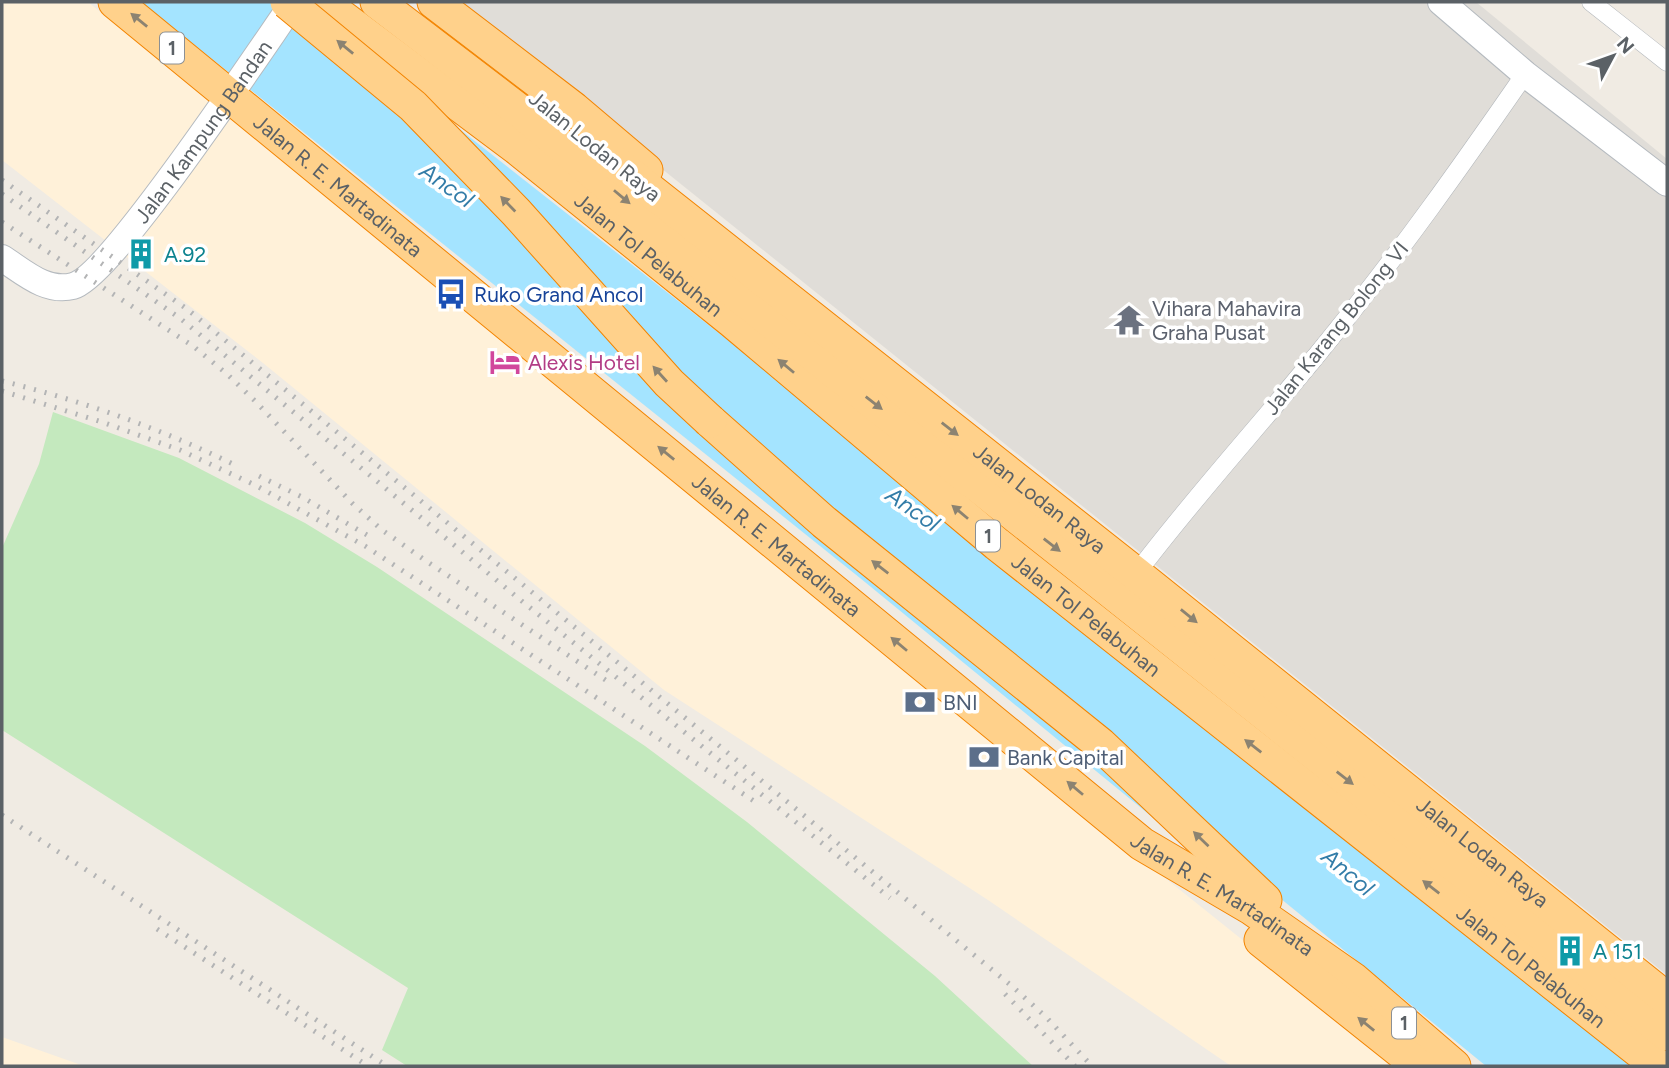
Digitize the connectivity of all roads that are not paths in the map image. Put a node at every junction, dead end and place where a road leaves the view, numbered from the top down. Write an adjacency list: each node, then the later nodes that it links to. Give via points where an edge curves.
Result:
1 (115, 2): 12 (highway, Jalan R. E. Martadinata / 1, one-way to 1)
2 (287, 2): 18 (highway, one-way to 2, bridge, via 1100,744 824,522 709,421 413,106)
3 (294, 2): 12 (street, Jalan Kampung Bandan)
4 (323, 2): 23 (highway, Jalan Tol Pelabuhan / 1, one-way to 4, via 998,544 517,148)
5 (377, 2): 20 (highway, Jalan Tol Pelabuhan / 1, one-way to 20, via 525,115 748,303)
6 (408, 2): 15 (highway, Jalan Lodan Raya)
7 (434, 2): 15 (highway, via 574,109)
8 (1441, 2): 11 (street)
9 (1591, 2): 10 (street)
10 (1667, 62)
11 (1525, 74): 13 (street); 16 (street, Jalan Karang Bolong VI, via 1443,194 1340,327)
12 (233, 90): 14 (street, Jalan Kampung Bandan, via 129,233 77,285 58,289 41,283); 17 (highway, Jalan R. E. Martadinata / 1, one-way to 12)
13 (1667, 184)
14 (2, 258)
15 (897, 385): 16 (highway, Jalan Lodan Raya, one-way to 16)
16 (1136, 574): 19 (highway, Jalan Lodan Raya, one-way to 19)
17 (1142, 844): 18 (highway, Jalan R. E. Martadinata / 1, via 1251,908); 21 (highway, one-way to 17)
18 (1353, 979): 22 (highway, Jalan R. E. Martadinata / 1)
19 (1667, 999)
20 (1667, 1034)
21 (1419, 1066)
22 (1454, 1066)
23 (1658, 1066)

